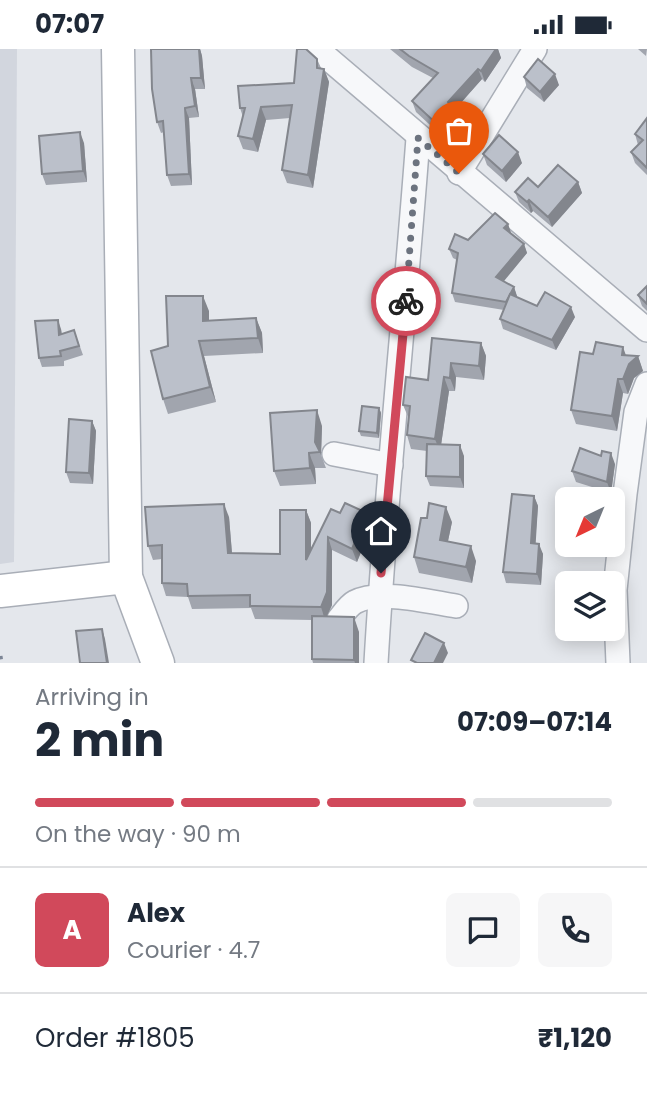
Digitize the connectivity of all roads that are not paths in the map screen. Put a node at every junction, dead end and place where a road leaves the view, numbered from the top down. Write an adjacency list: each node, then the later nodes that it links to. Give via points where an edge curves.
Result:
1 (118, 49): 10 (main road)
2 (317, 49): 4 (street)
3 (535, 49): 5 (street)
4 (418, 138): 5 (street); 9 (street)
5 (459, 173): 6 (street)
6 (647, 330)
7 (647, 384): 17 (street, via 636,412 622,521 615,590)
8 (334, 454): 9 (street)
9 (391, 465): 12 (street)
10 (126, 577): 11 (main road); 15 (main road)
11 (0, 591)
12 (380, 598): 13 (street); 14 (street, via 354,602); 16 (street)
13 (456, 606)
14 (339, 619)
15 (158, 663)
16 (376, 663)
17 (618, 663)

